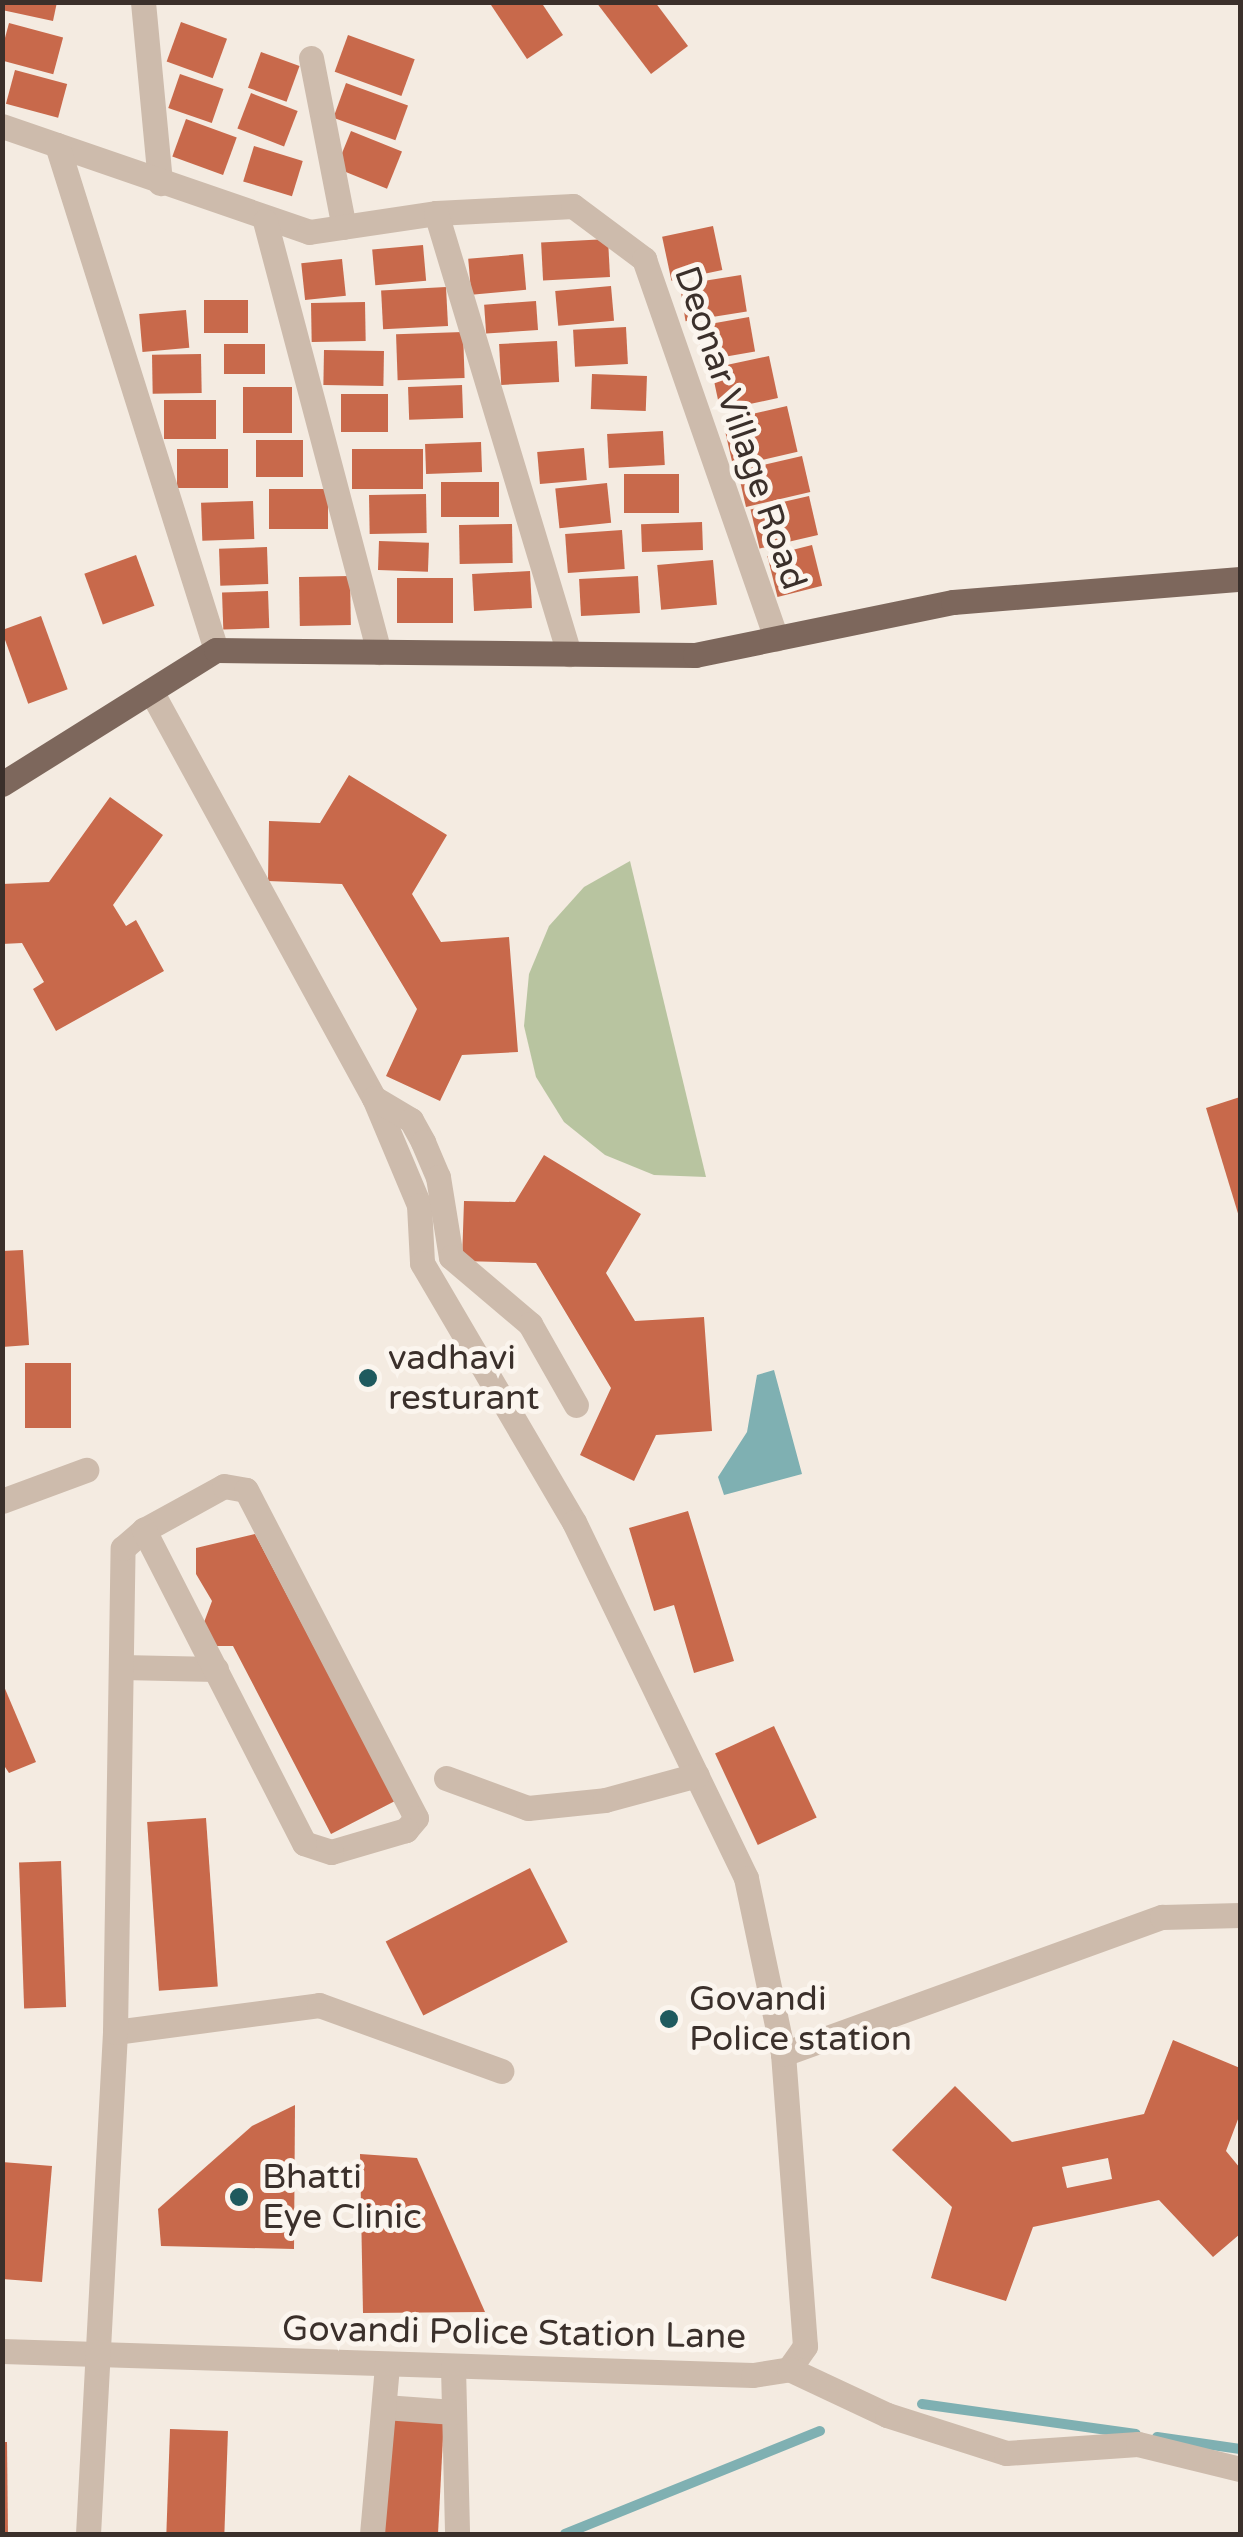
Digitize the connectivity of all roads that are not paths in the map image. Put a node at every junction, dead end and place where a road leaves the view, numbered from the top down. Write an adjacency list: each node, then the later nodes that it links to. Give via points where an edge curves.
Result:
1 (143, 2): 5 (street)
2 (312, 58): 8 (street)
3 (2, 126): 4 (street, Deonar Village Road)
4 (57, 145): 5 (street, Deonar Village Road); 11 (street)
5 (160, 183): 7 (street, Deonar Village Road)
6 (436, 212): 8 (street, Deonar Village Road); 10 (street, Deonar Village Road, via 573,206 644,260); 13 (street)
7 (265, 222): 8 (street, Deonar Village Road, via 309,232); 12 (street)
8 (344, 227)
9 (1240, 579): 10 (main road, Deonar Village Road, via 953,602)
10 (776, 638): 13 (main road, Deonar Village Road, via 696,655)
11 (216, 650): 12 (main road, Deonar Village Road); 14 (main road)
12 (379, 652): 13 (main road, Deonar Village Road)
13 (569, 654)
14 (150, 691): 15 (main road); 16 (street, Govandi Police Station Lane)
15 (2, 784)
16 (374, 1098): 17 (street, via 411,1120 423,1142 438,1177 451,1257 530,1324); 23 (street, Govandi Police Station Lane, via 419,1205 422,1263 574,1522)
17 (576, 1405)
18 (86, 1470): 19 (street)
19 (2, 1501)
20 (144, 1530): 21 (street, via 123,1548); 22 (street); 22 (street, via 224,1486 246,1490 416,1818 406,1830 332,1852 304,1843)
21 (120, 1668): 22 (street); 26 (street)
22 (216, 1669)
23 (697, 1776): 24 (street, via 604,1800 528,1808); 27 (street, Govandi Police Station Lane, via 746,1878)
24 (446, 1778)
25 (1240, 1915): 27 (street, via 1162,1918)
26 (115, 2032): 28 (street, via 319,2005); 30 (street)
27 (783, 2054): 33 (street, Govandi Police Station Lane, via 805,2346)
28 (501, 2071)
29 (2, 2351): 30 (street, Govandi Police Station Lane)
30 (96, 2358): 31 (street, Govandi Police Station Lane); 37 (street)
31 (387, 2365): 32 (street, Govandi Police Station Lane); 34 (street)
32 (453, 2367): 33 (street, Govandi Police Station Lane, via 752,2375); 35 (street)
33 (790, 2369): 36 (street, via 887,2415 1006,2453 1138,2444)
34 (384, 2408): 35 (street); 38 (street)
35 (454, 2412): 39 (street)
36 (1240, 2469)
37 (88, 2534)
38 (372, 2534)
39 (457, 2534)

